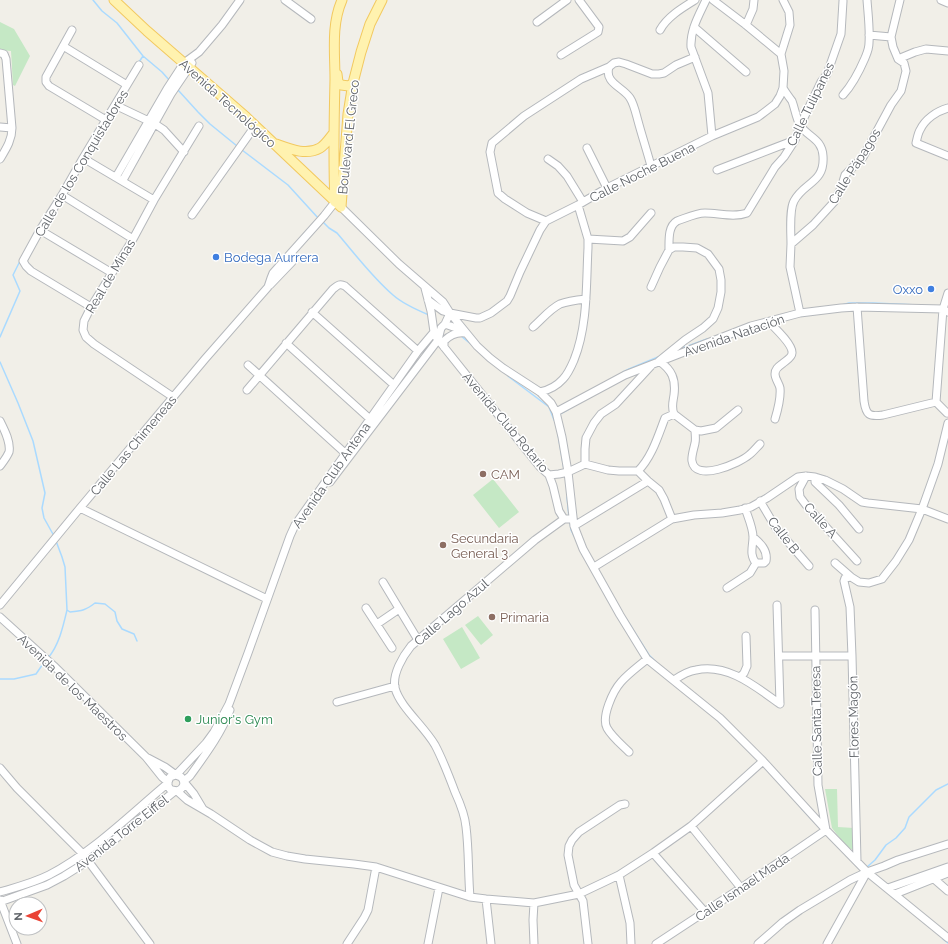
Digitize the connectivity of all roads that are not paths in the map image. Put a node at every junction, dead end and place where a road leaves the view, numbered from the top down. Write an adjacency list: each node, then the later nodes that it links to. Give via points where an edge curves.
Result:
1 (114, 0): 35 (main road, Avenida Tecnológico)
2 (240, 0): 35 (street)
3 (285, 0): 18 (street)
4 (342, 0): 32 (main road, Boulevard El Greco, via 336,22)
5 (382, 0): 38 (main road, Boulevard El Greco, via 370,24)
6 (567, 0): 19 (street)
7 (579, 0): 30 (street, via 599,30)
8 (695, 0): 23 (street, via 670,17)
9 (706, 0): 21 (street)
10 (713, 0): 20 (street)
11 (754, 0): 20 (street)
12 (783, 0): 29 (street, Calle Noche Buena, via 789,12 790,25)
13 (867, 0): 24 (street)
14 (900, 0): 25 (street)
15 (941, 0): 17 (street)
16 (843, 1): 50 (street, Calle Tulipanes, via 841,34 827,74)
17 (948, 2)
18 (311, 19)
19 (537, 22)
20 (746, 25): 29 (street)
21 (694, 27): 31 (street, via 690,39); 37 (street)
22 (72, 30): 26 (street)
23 (660, 30)
24 (869, 35): 25 (street); 43 (street, via 868,49 860,70)
25 (891, 37): 33 (street, Calle Pápagos)
26 (63, 46): 39 (street); 46 (street, via 46,77 47,84)
27 (948, 51): 33 (street, via 926,49)
28 (2, 53): 42 (street, via 6,59)
29 (781, 54): 40 (street, Calle Noche Buena)
30 (561, 55)
31 (695, 57): 36 (street, via 659,74 652,74 619,62); 55 (street, via 708,93)
32 (334, 58): 38 (main road, via 337,60 339,84 346,86); 54 (main road, Boulevard El Greco)
33 (898, 59): 79 (street, Calle Pápagos, via 904,63 906,71 901,91 867,151 848,170 834,202)
34 (139, 65): 39 (street, Calle de los Conquistadores)
35 (187, 65): 47 (street); 49 (main road, Avenida Tecnológico)
36 (609, 67): 64 (street, via 610,80 631,100); 75 (street, via 581,79 524,116 492,143 490,152 498,193 527,213)
37 (746, 72)
38 (353, 83): 53 (main road, Boulevard El Greco)
39 (127, 85): 44 (street, Calle de los Conquistadores)
40 (783, 88): 50 (street, via 792,102); 55 (street, Calle Noche Buena, via 775,104 758,117)
41 (0, 89): 42 (street)
42 (8, 90): 52 (street)
43 (843, 95)
44 (115, 105): 46 (street, Calle de los Conquistadores); 47 (street)
45 (948, 108): 60 (street, via 929,118 920,130 916,143)
46 (106, 120): 61 (street, Calle de los Conquistadores)
47 (151, 123): 59 (street, via 167,133); 66 (street); 67 (street)
48 (199, 126): 59 (street, Real de Minas)
49 (255, 126): 57 (main road, Avenida Tecnológico); 74 (street)
50 (800, 126): 56 (street, Calle Tulipanes); 79 (street, via 819,143 823,155 822,169 818,177 794,200)
51 (0, 127): 52 (street)
52 (12, 128): 62 (street, via 9,142)
53 (347, 130): 54 (main road); 72 (main road, Boulevard El Greco)
54 (333, 131): 57 (main road, via 320,148 306,152); 72 (main road, Boulevard El Greco)
55 (712, 136): 64 (street, Calle Noche Buena)
56 (795, 140): 65 (street); 80 (street, Calle Tulipanes, via 747,213 704,213 674,222 670,230)
57 (274, 144): 72 (main road, Avenida Tecnológico)
58 (587, 148): 68 (street)
59 (184, 152): 70 (street, Real de Minas)
60 (948, 156)
61 (83, 158): 66 (street); 69 (street, Calle de los Conquistadores)
62 (0, 159)
63 (548, 159): 71 (street, via 568,176)
64 (651, 166): 68 (street, Calle Noche Buena)
65 (717, 170)
66 (116, 176): 67 (street)
67 (123, 180): 70 (street)
68 (608, 188): 71 (street, Calle Noche Buena)
69 (62, 196): 76 (street, Calle de los Conquistadores); 77 (street)
70 (154, 200): 77 (street, Real de Minas)
71 (580, 203): 75 (street, Calle Noche Buena); 78 (street)
72 (338, 204): 83 (street); 108 (street, Calle Las Chimeneas, via 273,273 268,287)
73 (651, 213): 78 (street, via 630,237 623,241)
74 (192, 215)
75 (546, 221): 91 (street, via 507,301 480,318)
76 (40, 230): 81 (street); 87 (street, Calle de los Conquistadores, via 23,261 26,266)
77 (133, 238): 81 (street, Real de Minas)
78 (588, 239): 85 (street)
79 (791, 244): 92 (street, via 790,267)
80 (669, 250): 82 (street, Calle Tulipanes); 102 (street, via 674,247 697,248 708,254 719,269 721,292 713,319)
81 (112, 273): 87 (street, Real de Minas)
82 (651, 287)
83 (425, 288): 86 (street); 91 (street, via 443,302)
84 (948, 293): 89 (street)
85 (586, 299): 95 (street, via 570,301 553,308); 107 (street, via 582,329 570,369 556,386)
86 (428, 300): 91 (street); 96 (street)
87 (91, 306): 108 (street, Real de Minas, via 84,321 83,330 86,337)
88 (857, 307): 89 (street, Avenida Natación); 92 (street, Avenida Natación); 109 (street, via 864,401 865,410 869,415 884,415)
89 (945, 311): 109 (street)
90 (312, 312): 99 (street); 101 (street, via 341,284); 105 (street)
91 (450, 313): 94 (street, Avenida Club Antena); 97 (street)
92 (800, 313): 93 (street, Avenida Natación)
93 (769, 322): 102 (street, Avenida Natación, via 751,326); 115 (street, via 792,352 775,372 780,388)
94 (443, 326): 96 (street); 97 (street, via 456,328); 98 (street, Avenida Club Antena)
95 (533, 327)
96 (434, 332): 98 (street, Avenida Club Rotario); 101 (street, Avenida Club Antena)
97 (462, 332): 100 (street, via 446,339); 107 (street, via 503,368)
98 (438, 340): 100 (street, Avenida Club Rotario); 171 (street, Avenida Club Antena, via 297,527 227,718 219,734)
99 (286, 344): 104 (street); 114 (street)
100 (444, 347): 125 (street, Avenida Club Rotario)
101 (418, 351): 105 (street, Avenida Club Antena)
102 (656, 363): 111 (street, Avenida Natación, via 625,375); 113 (street, via 666,366 672,374 675,387 672,406); 121 (street, via 594,423 586,438)
103 (248, 365): 104 (street)
104 (260, 375): 106 (street); 120 (street)
105 (394, 385): 114 (street, Avenida Club Antena)
106 (247, 390)
107 (540, 392): 111 (street)
108 (173, 397): 130 (street, Calle Las Chimeneas)
109 (936, 402): 112 (street)
110 (738, 410): 118 (street, via 716,428)
111 (556, 412): 124 (street)
112 (948, 413): 117 (street)
113 (674, 414): 118 (street); 123 (street, via 665,418 645,465)
114 (370, 419): 120 (street, Avenida Club Antena)
115 (775, 419)
116 (0, 421): 122 (street, via 8,440 9,452)
117 (948, 423): 132 (street, via 938,464)
118 (695, 430): 119 (street, via 692,462 701,471 710,471 741,461)
119 (760, 444)
120 (345, 453): 147 (street, Avenida Club Antena, via 294,525)
121 (585, 464): 123 (street, via 608,470); 124 (street)
122 (0, 466)
123 (638, 471): 128 (street)
124 (568, 472): 125 (street); 136 (street)
125 (549, 475): 133 (street, Avenida Club Rotario, via 559,511)
126 (806, 476): 127 (street); 129 (street, via 798,477); 139 (street, Calle A, via 799,489 800,497)
127 (815, 477): 132 (street, via 843,489 862,502); 137 (street, via 815,482 840,505)
128 (648, 481): 134 (street, via 661,494); 136 (street)
129 (760, 502): 131 (street); 142 (street, Calle B, via 776,528)
130 (80, 508): 147 (street); 148 (street, Calle Las Chimeneas)
131 (745, 508): 134 (street); 138 (street)
132 (922, 509): 135 (street); 144 (street, via 910,540 882,579 869,583 859,582)
133 (564, 519): 136 (street); 156 (street, Calle Lago Azul, via 535,540)
134 (672, 519): 143 (street)
135 (948, 519)
136 (573, 522): 143 (street, via 583,549)
137 (859, 529)
138 (753, 537): 140 (street, via 751,550); 140 (street, via 760,543 767,556 764,563)
139 (857, 561)
140 (756, 563): 146 (street, via 750,573)
141 (836, 563): 144 (street)
142 (809, 566)
143 (594, 567): 161 (street)
144 (851, 577): 160 (street, Flores Magón, via 844,581 850,607)
145 (383, 582): 151 (street)
146 (727, 588)
147 (267, 599): 170 (street, Avenida Club Antena, via 229,704 206,743)
148 (0, 605)
149 (777, 605): 158 (street)
150 (366, 608): 154 (street)
151 (399, 609): 154 (street); 156 (street)
152 (815, 610): 159 (street, Calle Santa Teresa)
153 (0, 617): 167 (street, Avenida de los Maestros, via 54,666)
154 (377, 624): 157 (street)
155 (746, 636): 162 (street, via 747,666)
156 (418, 640): 164 (street, Calle Lago Azul, via 401,660)
157 (392, 648)
158 (779, 656): 159 (street); 162 (street, via 780,704)
159 (815, 656): 160 (street); 177 (street, Calle Santa Teresa, via 818,785)
160 (852, 656): 182 (street, Flores Magón)
161 (647, 658): 163 (street); 166 (street, via 621,682 606,713 607,728)
162 (740, 677): 163 (street, via 721,670 708,669 696,670)
163 (674, 680): 168 (street, via 720,718)
164 (395, 686): 165 (street); 196 (street, via 398,697 422,726 445,763 463,813)
165 (337, 702)
166 (628, 752)
167 (146, 757): 170 (street, Avenida de los Maestros); 172 (street, Avenida de los Maestros)
168 (763, 761): 176 (street); 177 (street)
169 (0, 768): 180 (street)
170 (176, 775): 171 (street); 172 (street, via 170,777)
171 (184, 782): 173 (street, via 182,789); 175 (street)
172 (168, 783): 173 (street, via 170,789); 180 (street, Avenida Torre Eiffel)
173 (176, 791): 175 (street); 181 (street, Avenida Torre Eiffel)
174 (625, 804): 194 (street, via 579,832 568,846 574,885)
175 (203, 810): 183 (street, via 272,852 305,859)
176 (691, 826): 179 (street); 190 (street)
177 (826, 830): 182 (street); 190 (street, Calle Ismael Mada)
178 (948, 844): 185 (street)
179 (653, 853): 187 (street); 200 (street)
180 (83, 854): 181 (street); 193 (street, Avenida Torre Eiffel, via 34,882)
181 (88, 861): 198 (street, Avenida Torre Eiffel, via 47,885); 203 (street)
182 (857, 861): 185 (street)
183 (376, 867): 189 (street); 204 (street, via 368,910)
184 (948, 867): 188 (street)
185 (867, 872): 191 (street); 211 (street, via 800,910); 212 (street)
186 (948, 873): 188 (street)
187 (619, 876): 194 (street); 209 (street, via 630,923)
188 (931, 876): 191 (street); 192 (street); 195 (street)
189 (439, 888): 196 (street); 205 (street)
190 (742, 888): 200 (street, Calle Ismael Mada)
191 (888, 888): 195 (street)
192 (948, 891)
193 (0, 892)
194 (579, 894): 199 (street); 208 (street)
195 (895, 894): 201 (street)
196 (470, 897): 197 (street)
197 (486, 899): 199 (street); 206 (street)
198 (0, 901): 202 (street)
199 (534, 903): 207 (street)
200 (705, 912): 210 (street, Calle Ismael Mada)
201 (948, 938)
202 (17, 944)
203 (150, 944)
204 (347, 944)
205 (428, 944)
206 (491, 944)
207 (534, 944)
208 (588, 944)
209 (631, 944)
210 (656, 944)
211 (758, 944)
212 (827, 944)

